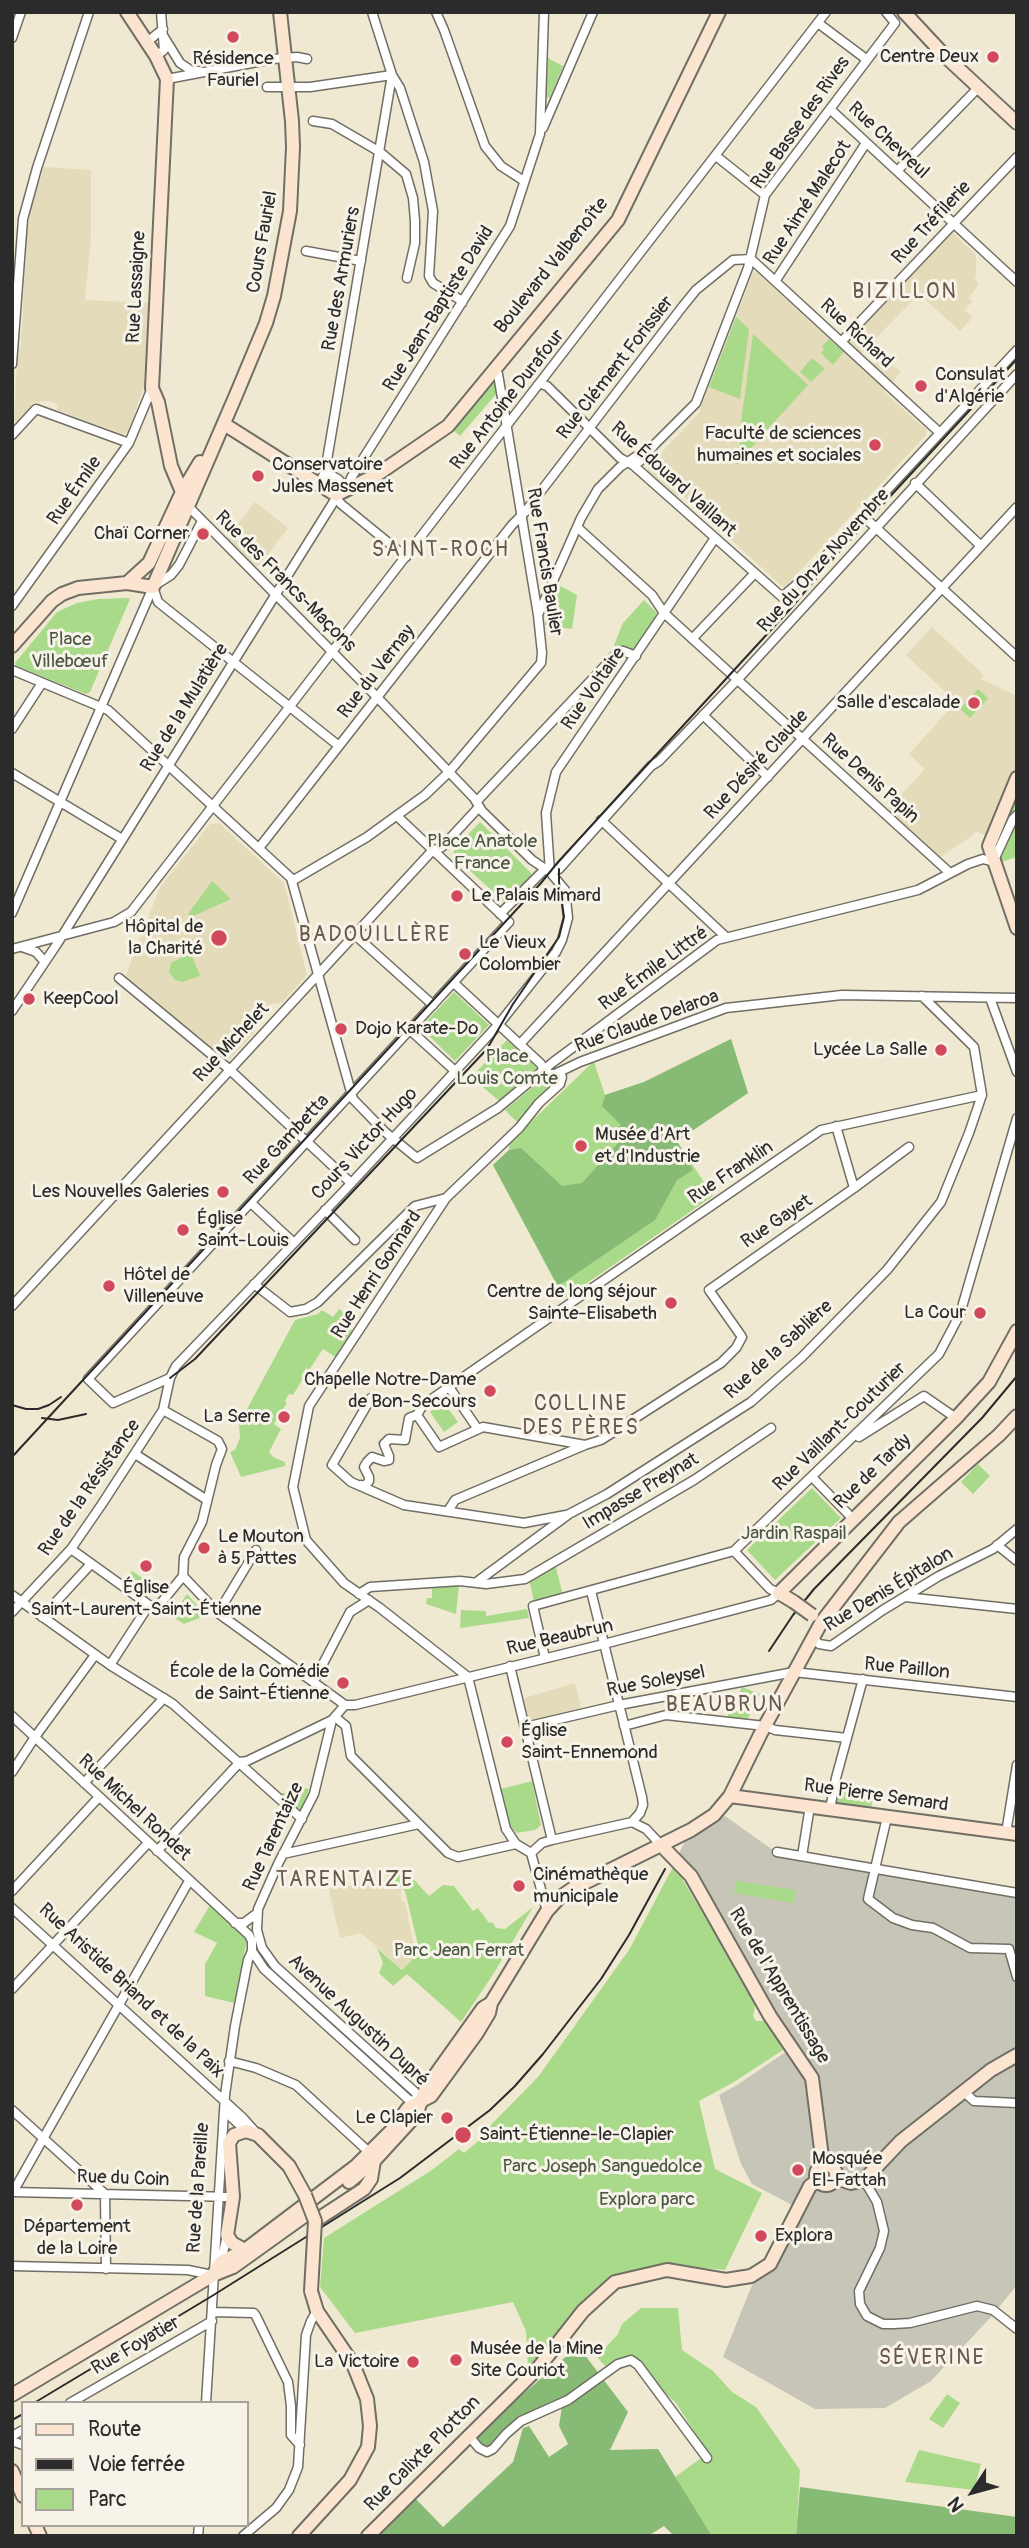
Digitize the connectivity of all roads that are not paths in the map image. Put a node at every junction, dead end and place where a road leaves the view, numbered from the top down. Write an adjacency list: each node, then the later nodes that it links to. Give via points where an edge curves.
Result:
1 (21, 12): 20 (street)
2 (89, 12): 53 (street, via 23,219)
3 (127, 12): 21 (main road)
4 (161, 12): 18 (street)
5 (280, 12): 23 (main road, Cours Fauriel)
6 (372, 12): 27 (street)
7 (436, 12): 17 (street)
8 (443, 12): 17 (street)
9 (544, 12): 35 (street, Rue Jean-Baptiste David)
10 (593, 12): 35 (street)
11 (719, 12): 54 (main road, Boulevard Valbenoîte, via 618,220)
12 (826, 12): 15 (street, Rue Antoine Durafour)
13 (886, 12): 16 (street)
14 (904, 12): 19 (main road)
15 (818, 23): 25 (street); 38 (street, Rue Antoine Durafour)
16 (895, 23): 19 (street, via 906,23); 25 (street, Rue Basse des Rives)
17 (444, 30): 41 (street, via 485,146 501,166)
18 (163, 33): 21 (street); 22 (street, via 164,50); 26 (street, via 180,63 192,71)
19 (927, 37): 31 (main road)
20 (12, 38)
21 (147, 42): 22 (main road)
22 (156, 56): 28 (main road)
23 (286, 58): 24 (street); 26 (street); 30 (main road, Cours Fauriel)
24 (307, 59)
25 (866, 59): 32 (street, Rue Basse des Rives)
26 (210, 71): 28 (street)
27 (392, 75): 30 (street); 37 (street, Rue des Armuriers); 50 (street, via 424,162 433,211 429,276)
28 (167, 79): 57 (main road, Rue Lassaigne)
29 (267, 87): 30 (street)
30 (289, 87): 58 (main road, Cours Fauriel, via 292,180 281,268 266,323)
31 (979, 87): 34 (main road); 40 (street)
32 (830, 109): 36 (street, Rue Chevreul); 42 (street, Rue Basse des Rives)
33 (313, 121): 37 (street, via 332,124)
34 (1017, 123)
35 (540, 134): 41 (street, Rue Jean-Baptiste David)
36 (866, 143): 40 (street, Rue Chevreul); 48 (street, Rue Aimé Malecot)
37 (380, 152): 46 (street, Rue des Armuriers); 47 (street, via 410,181 415,243)
38 (716, 156): 42 (street); 56 (street, Rue Antoine Durafour)
39 (1017, 157): 43 (street, Rue Tréfilerie)
40 (897, 171): 43 (street, Rue Chevreul)
41 (524, 181): 50 (street, Rue Jean-Baptiste David, via 510,226)
42 (765, 195): 45 (street, Rue Basse des Rives)
43 (954, 224): 49 (street, Rue Chevreul); 51 (street, Rue Tréfilerie)
44 (306, 251): 46 (street)
45 (751, 259): 48 (street, Rue Richard); 59 (street, Rue Clément Forissier, via 733,260 696,290); 64 (street, Rue Basse des Rives, via 696,403)
46 (361, 261): 65 (street, Rue des Armuriers)
47 (407, 278)
48 (776, 280): 51 (street, Rue Richard)
49 (1017, 282)
50 (461, 303): 69 (street, Rue Jean-Baptiste David)
51 (841, 342): 61 (street, Rue Richard)
52 (1017, 350): 61 (street, Rue du Onze Novembre)
53 (12, 364)
54 (493, 370): 60 (street, Rue Francis Baulier, via 498,374); 69 (main road, Boulevard Valbenoîte, via 448,425 378,474)
55 (1017, 374): 66 (street, Rue du Onze Novembre)
56 (541, 384): 59 (street, Rue Édouard Vaillant); 60 (street, Rue Antoine Durafour)
57 (152, 388): 63 (street, Rue Émile); 68 (main road, Rue Lassaigne)
58 (224, 424): 67 (main road); 68 (main road, Cours Fauriel); 70 (main road, Cours Fauriel)
59 (590, 427): 64 (street, Rue Édouard Vaillant); 72 (street, Rue Clément Forissier)
60 (507, 428): 72 (street, Rue Francis Baulier); 79 (street, Rue Antoine Durafour)
61 (940, 433): 73 (street, Rue du Onze Novembre)
62 (12, 435): 63 (street, via 36,409)
63 (129, 443): 86 (street, Rue Émile)
64 (630, 463): 75 (street, via 598,489); 77 (street, Rue Édouard Vaillant)
65 (325, 472): 67 (street, Rue des Armuriers); 69 (street, via 338,478)
66 (915, 483): 76 (street, Rue du Onze Novembre); 78 (street)
67 (318, 486): 69 (main road)
68 (182, 492): 70 (main road); 81 (main road, Cours Fauriel, via 149,563)
69 (340, 494): 79 (street, via 341,504); 84 (street, Rue de la Mulatière)
70 (188, 506): 74 (street, Rue des Francs-Maçons); 82 (main road, Cours Fauriel)
71 (1017, 507): 78 (street, Rue Désiré Claude)
72 (521, 516): 88 (street, Rue Francis Baulier); 98 (street, Rue du Vernay)
73 (863, 516): 76 (street); 85 (street, Rue du Onze Novembre)
74 (202, 521): 82 (street, via 179,565); 84 (street, Rue des Francs-Maçons)
75 (578, 527): 87 (street, Rue Denis Papin, via 652,595); 88 (street)
76 (875, 527): 83 (street); 96 (street, Rue du Onze Novembre)
77 (715, 538): 80 (street, Rue Édouard Vaillant); 87 (street, Rue Voltaire)
78 (981, 546): 83 (street, Rue Désiré Claude)
79 (407, 557): 91 (street, Rue Antoine Durafour)
80 (754, 574): 85 (street, Rue Édouard Vaillant); 89 (street)
81 (127, 583): 82 (main road); 90 (main road, via 62,594)
82 (153, 587): 94 (street, via 158,602); 99 (street)
83 (941, 589): 93 (street); 103 (street, Rue Désiré Claude)
84 (276, 595): 91 (street, Rue des Francs-Maçons); 94 (street, Rue de la Mulatière)
85 (785, 597)
86 (12, 606)
87 (664, 613): 89 (street, Rue Denis Papin); 92 (street, Rue Voltaire)
88 (538, 615): 106 (street, Rue Francis Baulier, via 541,663)
89 (693, 638): 96 (street, Rue Denis Papin)
90 (12, 646)
91 (332, 652): 98 (street, Rue des Francs-Maçons); 100 (street, Rue Antoine Durafour)
92 (636, 656): 111 (street, Rue Michelet, via 618,652); 124 (street, Rue Voltaire, via 556,772 546,813)
93 (1017, 657)
94 (233, 661): 100 (street); 105 (street, Rue de la Mulatière)
95 (12, 670): 97 (street)
96 (738, 679): 101 (street, Rue du Onze Novembre); 103 (street, Rue Denis Papin)
97 (41, 683): 99 (street); 102 (street)
98 (377, 698): 104 (street, Rue du Vernay); 106 (street, Rue des Francs-Maçons)
99 (102, 706): 105 (street); 110 (street)
100 (290, 706): 104 (street); 112 (street, Rue Antoine Durafour)
101 (703, 715): 108 (street); 115 (street, Rue du Onze Novembre)
102 (12, 729)
103 (803, 738): 108 (street, Rue Désiré Claude); 125 (street, Rue Denis Papin)
104 (339, 746): 120 (street, Rue du Vernay)
105 (169, 765): 112 (street); 118 (street, Rue de la Mulatière)
106 (449, 772): 111 (street, Rue des Francs-Maçons); 114 (street, Rue Francis Baulier)
107 (12, 773): 110 (street)
108 (768, 776): 127 (street, Rue Désiré Claude)
109 (1017, 778): 119 (main road)
110 (59, 801): 118 (street); 129 (street)
111 (478, 804): 121 (street, Rue Michelet, via 442,847); 124 (street)
112 (212, 805): 116 (street); 117 (street, Rue Antoine Durafour)
113 (1017, 815): 122 (street)
114 (397, 816): 121 (street); 126 (street, Rue Francis Baulier)
115 (601, 820): 124 (street, Rue du Onze Novembre, via 559,869); 127 (street)
116 (230, 822): 117 (street, via 212,817); 120 (street)
117 (199, 824): 133 (street, Rue Antoine Durafour, via 131,912 114,922)
118 (122, 839): 133 (street, Rue de la Mulatière)
119 (989, 846): 122 (main road); 123 (street)
120 (259, 848): 126 (street)
121 (432, 851): 131 (street); 134 (street, Rue Michelet)
122 (994, 861): 123 (street); 132 (main road)
123 (968, 864): 125 (street, Rue Émile Littré)
124 (547, 871): 131 (street); 146 (street, Cours Victor Hugo, via 565,890 566,928 555,952)
125 (950, 873): 135 (street, Rue Émile Littré, via 918,890)
126 (291, 880): 138 (street)
127 (668, 883): 135 (street); 148 (street, Rue Désiré Claude)
128 (12, 887): 129 (street)
129 (21, 891): 130 (street)
130 (12, 913)
131 (500, 914): 140 (street, Rue Gambetta, via 509,922)
132 (1017, 928)
133 (62, 935): 136 (street); 137 (street, Rue de la Mulatière)
134 (355, 935): 138 (street, Rue Michelet); 144 (street)
135 (726, 937): 150 (street, Rue Émile Littré)
136 (16, 948): 137 (street, via 32,949)
137 (45, 962): 145 (street, Rue de la Mulatière)
138 (317, 975): 149 (street, Rue Michelet); 154 (street)
139 (119, 978): 149 (street)
140 (454, 983): 144 (street, Rue Gambetta); 146 (street)
141 (922, 996): 142 (street, Rue Claude Delaroa); 152 (street, Rue Claude Delaroa, via 842,995 726,1009); 155 (street, via 974,1047)
142 (990, 998): 143 (street, Rue Claude Delaroa); 153 (street)
143 (1017, 998)
144 (433, 1005): 147 (street, Rue Gambetta)
145 (12, 1011)
146 (499, 1024): 148 (street); 151 (street, Cours Victor Hugo)
147 (411, 1030): 151 (street); 154 (street, Rue Gambetta)
148 (520, 1044): 150 (street)
149 (229, 1069): 159 (street); 169 (street, Rue Michelet)
150 (543, 1069): 152 (street, Rue Claude Delaroa, via 550,1074); 158 (street, via 498,1108 422,1156 414,1156)
151 (455, 1071): 158 (street, Cours Victor Hugo)
152 (559, 1072): 163 (street, Rue Henri Gonnard, via 560,1084)
153 (1017, 1072)
154 (351, 1095): 158 (street); 159 (street, Rue Gambetta)
155 (982, 1095): 157 (street, Rue Franklin); 187 (street, Rue de la Sablière, via 941,1202 887,1270 802,1357 751,1402)
156 (1017, 1118): 182 (street, Rue Vaillant-Couturier, via 960,1314 939,1354)
157 (836, 1126): 162 (street); 172 (street, Rue Franklin, via 821,1130)
158 (393, 1138): 161 (street, Cours Victor Hugo)
159 (307, 1143): 161 (street); 164 (street, Rue Gambetta)
160 (909, 1147): 162 (street, Rue Gayet)
161 (351, 1183): 165 (street, Cours Victor Hugo)
162 (854, 1188): 180 (street, Rue Gayet, via 709,1290 742,1337 721,1363 601,1440)
163 (446, 1198): 168 (street, via 415,1206 306,1309 290,1312); 200 (street, Rue Henri Gonnard, via 309,1406 293,1487 306,1540)
164 (251, 1203): 167 (street); 171 (street, Rue Gambetta, via 88,1379 113,1403)
165 (325, 1210): 166 (street); 167 (street, Cours Victor Hugo)
166 (355, 1240)
167 (294, 1243): 168 (street, Cours Victor Hugo)
168 (254, 1284): 171 (street, Cours Victor Hugo, via 176,1366)
169 (12, 1306)
170 (1017, 1331): 177 (main road, Rue de Tardy, via 989,1382)
171 (170, 1378): 174 (street)
172 (449, 1387): 175 (street, Rue Franklin, via 423,1405); 178 (street)
173 (371, 1398): 184 (street, via 331,1465)
174 (163, 1410): 181 (street, Rue de la Résistance); 185 (street, via 218,1441 222,1449)
175 (417, 1415): 178 (street, via 439,1447); 184 (street, via 409,1418 405,1440 389,1439 384,1444 389,1460 372,1457 363,1467 369,1477 367,1485)
176 (1017, 1416): 210 (main road, via 899,1522)
177 (956, 1418): 182 (street, via 924,1396); 188 (main road, Rue de Tardy)
178 (477, 1428): 180 (street)
179 (771, 1429): 197 (street, Impasse Preynat, via 525,1579)
180 (585, 1445): 186 (street, via 455,1500)
181 (135, 1454): 185 (street); 191 (street, Rue de la Résistance)
182 (836, 1454): 183 (street, Rue Vaillant-Couturier)
183 (812, 1477): 188 (street); 193 (street, Rue Vaillant-Couturier)
184 (351, 1482): 186 (street, via 404,1505)
185 (207, 1500): 196 (street, via 182,1565)
186 (448, 1511): 187 (street, via 524,1523)
187 (569, 1514): 197 (street, Rue de la Sablière)
188 (853, 1519): 199 (main road, Rue de Tardy)
189 (1017, 1529): 190 (street, Rue Denis Épitalon)
190 (998, 1545): 194 (street); 202 (street, Rue Denis Épitalon)
191 (71, 1549): 195 (street); 204 (street, Rue de la Résistance)
192 (256, 1550): 208 (street)
193 (734, 1551): 198 (street, Rue Vaillant-Couturier); 199 (street)
194 (1017, 1561)
195 (91, 1564): 205 (street); 209 (street)
196 (183, 1576): 205 (street, via 161,1603); 208 (street)
197 (478, 1581): 200 (street, via 370,1587)
198 (591, 1591): 212 (street); 214 (street, Rue Vaillant-Couturier, via 533,1606)
199 (779, 1593): 210 (main road, bridge); 212 (street, Rue Beaubrun, via 771,1600)
200 (359, 1594): 203 (street, Rue Henri Gonnard)
201 (12, 1595): 204 (street)
202 (904, 1597): 206 (street); 211 (street, Rue Denis Épitalon, via 831,1646 818,1644)
203 (369, 1600): 218 (street, Rue Henri Gonnard); 220 (street, via 350,1612)
204 (22, 1602): 207 (street, Rue de la Résistance); 209 (street)
205 (149, 1605): 215 (street)
206 (1017, 1609)
207 (12, 1612)
208 (218, 1613): 220 (street)
209 (42, 1617): 213 (street)
210 (817, 1619): 211 (main road)
211 (813, 1637): 217 (main road)
212 (604, 1644): 214 (street, Rue Beaubrun); 224 (street)
213 (95, 1655): 215 (street); 230 (street)
214 (545, 1658): 216 (street, Rue Beaubrun)
215 (110, 1665): 222 (street)
216 (510, 1666): 218 (street, Rue Beaubrun); 229 (street)
217 (794, 1672): 219 (street, Rue Paillon); 224 (street, Rue Soleysel); 228 (main road)
218 (468, 1677): 223 (street, Rue Beaubrun); 247 (street, via 506,1829)
219 (863, 1679): 221 (street, Rue Paillon); 231 (street)
220 (314, 1681): 223 (street)
221 (1017, 1696)
222 (164, 1698): 232 (street); 235 (street)
223 (345, 1705): 226 (street, Rue Tarentaize)
224 (619, 1705): 227 (street); 229 (street, Rue Soleysel)
225 (12, 1716): 230 (street, Rue Michel Rondet)
226 (334, 1718): 232 (street); 241 (street, Rue Tarentaize, via 314,1794); 243 (street, via 346,1726 351,1756)
227 (624, 1726): 228 (street, via 666,1715); 242 (street, via 643,1805)
228 (765, 1726): 231 (street); 236 (main road)
229 (525, 1727): 245 (street)
230 (35, 1737): 234 (street); 235 (street, Rue Michel Rondet)
231 (847, 1738): 239 (street)
232 (240, 1762): 241 (street); 249 (street)
233 (1017, 1765): 244 (street)
234 (12, 1772)
235 (84, 1783): 237 (street, Rue Michel Rondet)
236 (730, 1796): 238 (main road, Rue Pierre Semard); 248 (main road, via 714,1815)
237 (99, 1797): 246 (street, Rue Michel Rondet); 256 (street)
238 (810, 1807): 239 (main road, Rue Pierre Semard); 253 (street)
239 (830, 1809): 240 (main road, Rue Pierre Semard)
240 (887, 1817): 244 (main road, Rue Pierre Semard); 254 (street)
241 (302, 1819): 252 (street, Rue Tarentaize)
242 (632, 1822): 245 (street); 248 (street)
243 (419, 1825): 247 (street, via 458,1857); 252 (street)
244 (1012, 1833)
245 (552, 1840): 251 (street)
246 (148, 1843): 249 (street, Rue Michel Rondet); 262 (street)
247 (516, 1844): 251 (street)
248 (661, 1845): 259 (main road, via 572,1889); 279 (main road, Rue de l'Apprentissage, via 691,1876 769,2016 812,2078)
249 (157, 1851): 255 (street, Rue Michel Rondet)
250 (777, 1852): 253 (street)
251 (531, 1853): 259 (street)
252 (283, 1854): 260 (street, Rue Tarentaize)
253 (802, 1856): 254 (street)
254 (877, 1869): 257 (street); 265 (street, via 868,1899 893,1918 933,1928 970,1948 1009,1949)
255 (189, 1881): 261 (street, Rue Michel Rondet); 267 (street)
256 (12, 1891)
257 (1017, 1894)
258 (12, 1908): 262 (street, Rue Aristide Briand et de la Paix)
259 (547, 1911): 271 (main road, via 477,2033 431,2096)
260 (256, 1914): 261 (street, via 244,1923); 263 (street, Rue Tarentaize)
261 (235, 1923): 264 (street, Rue Michel Rondet, via 249,1935)
262 (53, 1945): 266 (street); 267 (street, Rue Aristide Briand et de la Paix)
263 (262, 1948): 264 (street); 271 (street, Avenue Augustin Dupré, via 275,1966)
264 (252, 1951): 269 (street); 271 (street, Avenue Augustin Dupré, via 264,1969 409,2100)
265 (1017, 1977)
266 (12, 1989)
267 (118, 2006): 272 (street, Rue Aristide Briand et de la Paix); 276 (street)
268 (1017, 2055): 270 (main road)
269 (229, 2062): 272 (street); 278 (street, via 296,2085)
270 (963, 2091): 273 (street, via 974,2101); 281 (main road, via 901,2141)
271 (421, 2102): 278 (main road, via 416,2115)
272 (224, 2103): 275 (street, Rue Aristide Briand et de la Paix, via 230,2116); 275 (street, Rue Aristide Briand et de la Paix, via 251,2125); 277 (street, Rue de la Pareille); 285 (street, Rue de la Pareille)
273 (1017, 2103)
274 (12, 2110): 276 (street)
275 (252, 2133): 277 (main road, Rue de la Pareille, via 234,2135); 287 (main road, Rue Aristide Briand et de la Paix, bridge, via 289,2166)
276 (43, 2139): 283 (street); 284 (street)
277 (229, 2143): 286 (main road, Rue de la Pareille)
278 (372, 2157): 287 (main road, via 371,2179 364,2189); 289 (main road); 293 (main road, via 271,2241)
279 (823, 2165): 280 (main road, via 832,2166); 282 (main road, via 817,2171)
280 (836, 2178): 281 (main road, via 851,2183); 282 (main road, via 826,2186)
281 (864, 2180): 296 (street, via 877,2202 884,2231 859,2291 867,2316 883,2324 909,2323 977,2306 993,2310)
282 (817, 2181): 300 (main road, Rue Calixte Plotton, via 810,2186 770,2264 751,2276 726,2280 667,2270 615,2282 583,2311 539,2367)
283 (13, 2192): 284 (street, Rue du Coin)
284 (105, 2194): 285 (street, Rue du Coin); 292 (street)
285 (217, 2196): 286 (street, Rue du Coin); 293 (street, Rue de la Pareille)
286 (233, 2197): 288 (main road, Rue de la Pareille)
287 (319, 2218): 294 (main road, bridge, via 311,2291)
288 (227, 2235): 289 (main road); 290 (street, Rue de la Pareille)
289 (245, 2250): 290 (main road)
290 (221, 2262): 293 (main road)
291 (12, 2266): 292 (street)
292 (106, 2269): 293 (street, via 188,2270)
293 (213, 2275): 295 (street, Rue de la Pareille); 297 (main road)
294 (317, 2311): 301 (street, via 306,2335); 306 (main road, via 353,2364 367,2399 370,2426 368,2447 350,2480)
295 (212, 2316): 298 (street, Rue Foyatier); 299 (street, Rue de la Pareille); 301 (street, via 254,2313 288,2382 291,2435)
296 (1017, 2329)
297 (12, 2395)
298 (79, 2401)
299 (206, 2401)
300 (468, 2435): 302 (street, via 487,2452 521,2421 568,2400 618,2364 631,2360); 307 (main road, Rue Calixte Plotton)
301 (300, 2445): 305 (street, via 289,2490 276,2508)
302 (708, 2458)
303 (12, 2471): 304 (main road)
304 (21, 2491)
305 (243, 2536)
306 (299, 2536)
307 (368, 2536)

